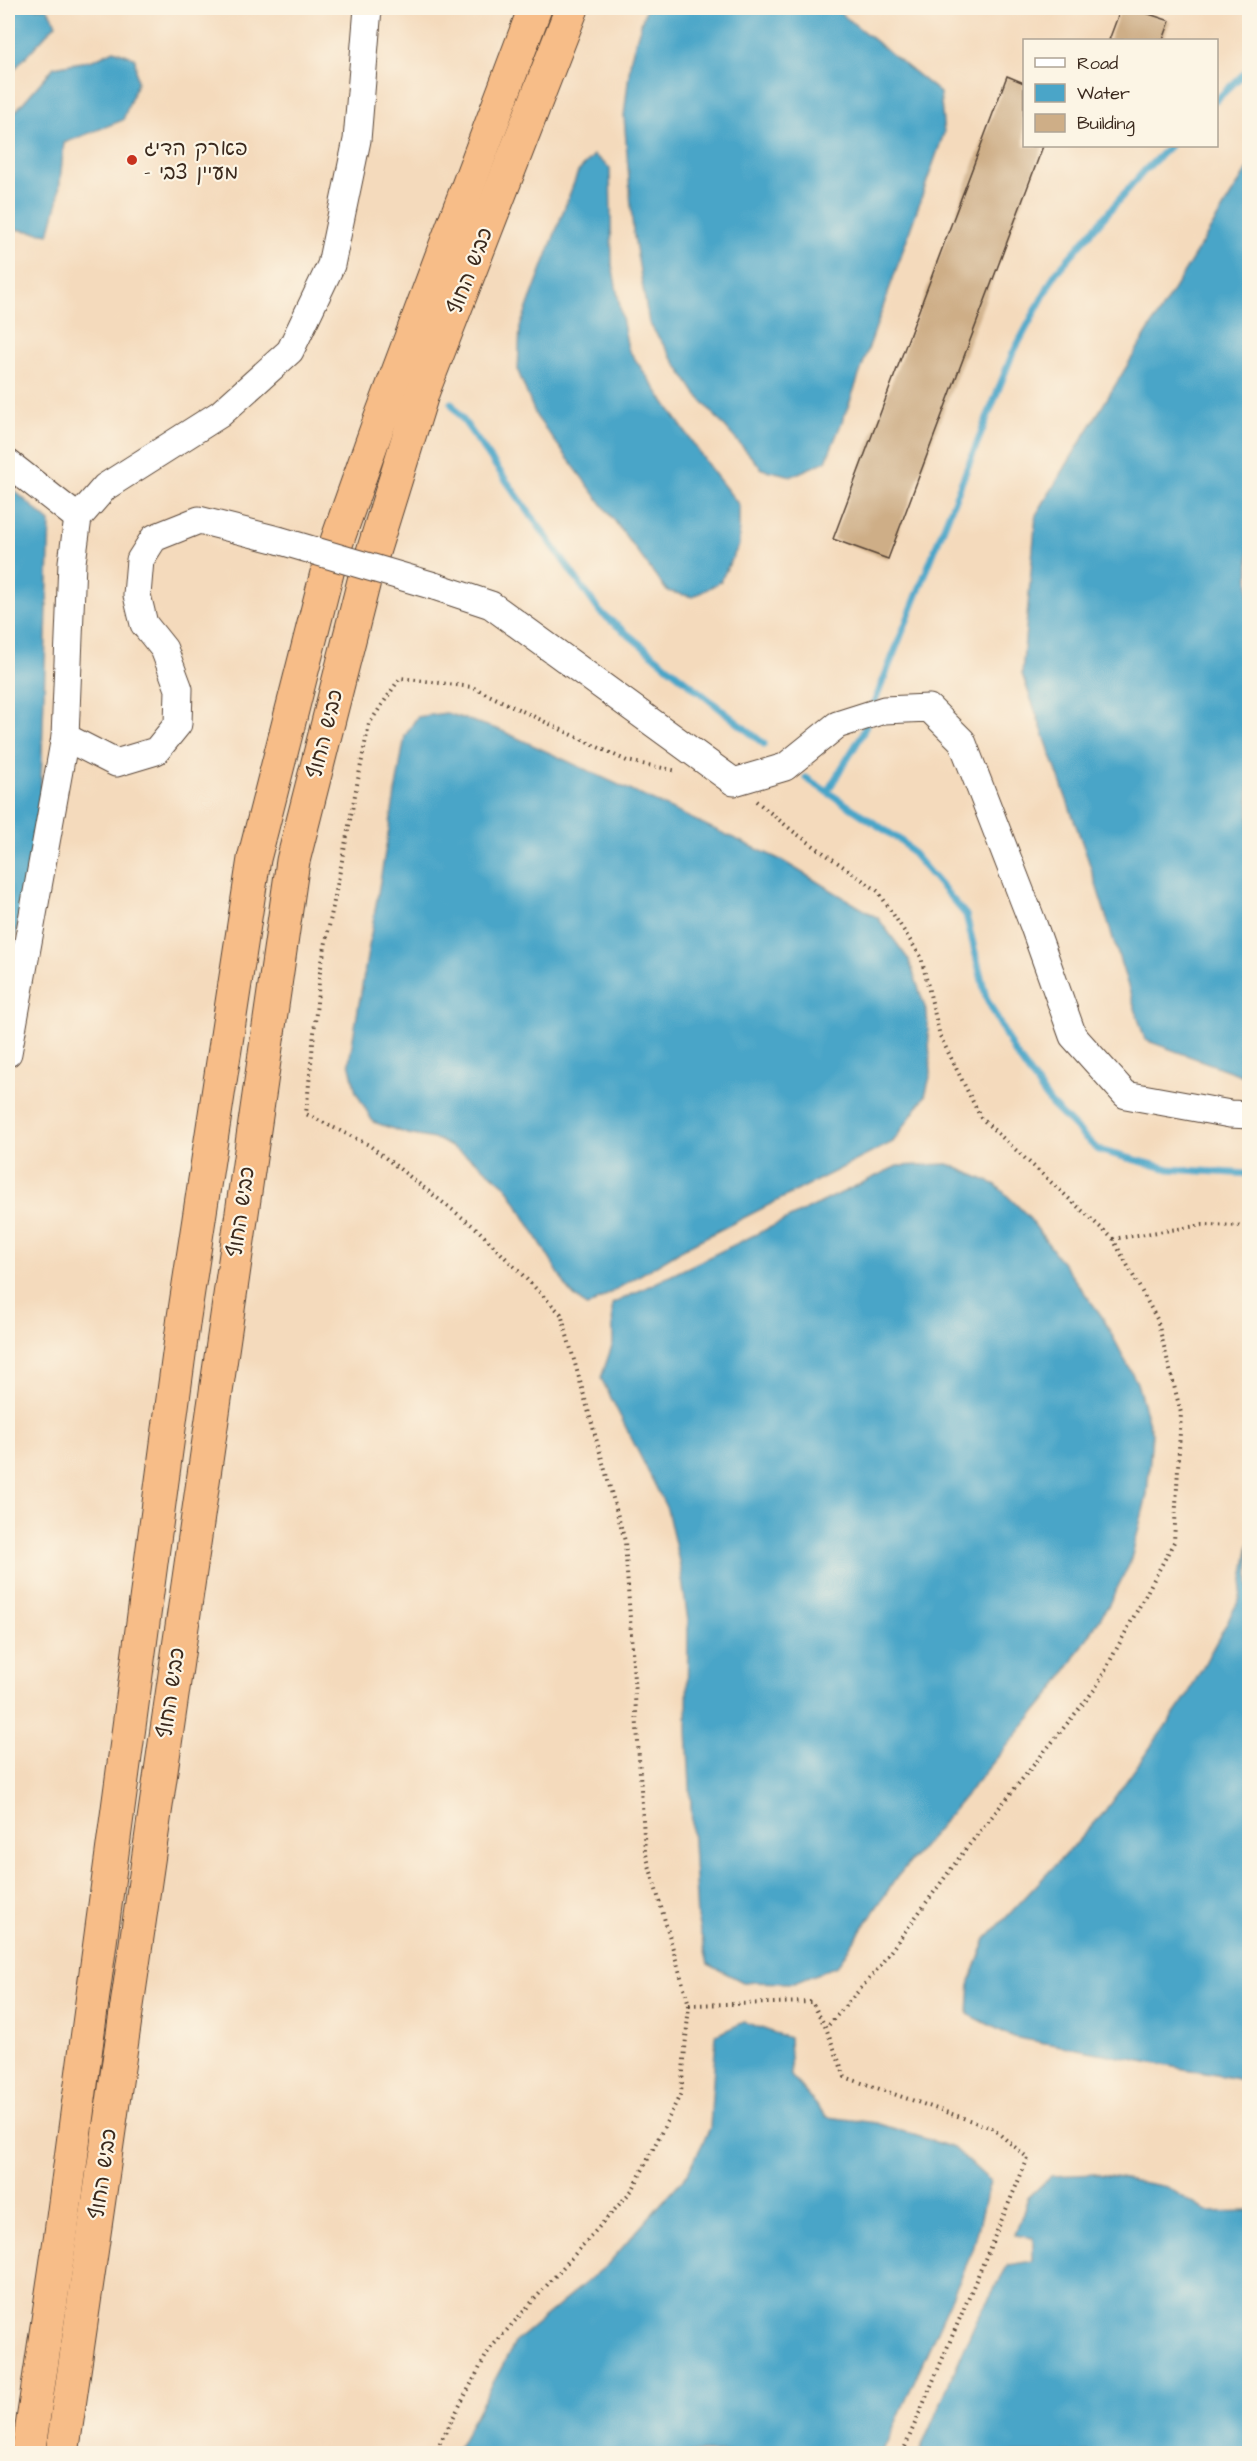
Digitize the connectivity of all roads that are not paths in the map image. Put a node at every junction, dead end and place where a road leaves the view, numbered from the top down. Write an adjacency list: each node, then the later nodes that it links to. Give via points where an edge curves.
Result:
1 (369, 8): 5 (street, via 357,140 331,266 290,351 220,414 105,487)
2 (535, 8): 9 (highway, כביש החוף, via 330,561 254,859 184,1317)
3 (572, 8): 10 (highway, כביש החוף, via 423,391 364,580 293,861)
4 (8, 463): 5 (street)
5 (78, 518): 6 (street, via 72,562)
6 (65, 737): 7 (street); 8 (street, bridge, via 116,763 156,751 178,724 179,689 164,649 144,624 138,595 140,560 154,538 198,520 278,540 491,605 734,782 785,768 837,725 884,710 929,708 962,741 1073,1036 1126,1095)
7 (8, 1053)
8 (1250, 1115)
9 (28, 2454)
10 (62, 2454)

